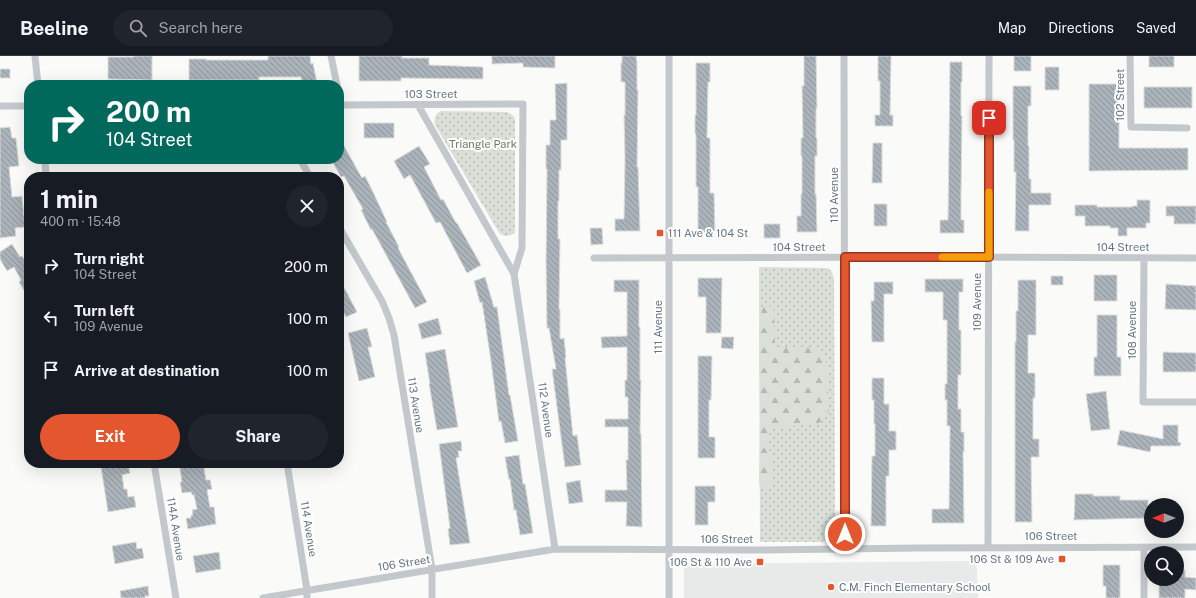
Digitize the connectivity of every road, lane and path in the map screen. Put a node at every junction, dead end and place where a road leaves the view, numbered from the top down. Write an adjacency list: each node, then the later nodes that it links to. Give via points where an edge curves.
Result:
1 (35, 56): 7 (street)
2 (331, 56): 8 (street)
3 (669, 56): 19 (street, 111 Avenue)
4 (844, 56): 16 (street, 110 Avenue)
5 (989, 56): 17 (street, 109 Avenue)
6 (1130, 56): 14 (street, 102 Street, via 1131,127)
7 (37, 80)
8 (336, 80)
9 (344, 102): 11 (street, 103 Street)
10 (523, 104): 11 (street, 103 Street); 22 (street, 112 Avenue, via 522,248)
11 (418, 105): 22 (street, 112 Avenue)
12 (0, 106): 13 (street)
13 (24, 106)
14 (1187, 128)
15 (344, 236): 33 (street, 113 Avenue, via 382,302 394,335)
16 (845, 257): 17 (street, 104 Street); 19 (street, 104 Street); 31 (street, 110 Avenue)
17 (989, 257): 20 (street, 104 Street); 29 (street, 109 Avenue)
18 (594, 258): 19 (street, 104 Street)
19 (669, 258): 32 (street, 111 Avenue)
20 (1144, 258): 21 (street, 104 Street); 23 (street, 108 Avenue, via 1143,402)
21 (1196, 258)
22 (514, 274): 30 (street, 112 Avenue)
23 (1196, 402)
24 (155, 468): 36 (street, 114A Avenue)
25 (288, 468): 35 (street, 114 Avenue)
26 (1144, 547): 29 (street, 106 Street)
27 (1184, 547): 28 (street, 106 Street)
28 (1196, 547)
29 (988, 548): 31 (street, 106 Street)
30 (555, 549): 32 (street, 106 Street); 33 (street, 106 Street)
31 (845, 549): 32 (street, 106 Street)
32 (668, 550): 40 (street, 111 Avenue)
33 (432, 569): 35 (street, 106 Street); 39 (street, 113 Avenue)
34 (1144, 586): 41 (street)
35 (307, 590): 37 (street, 106 Street); 38 (street, 114 Avenue)
36 (176, 598)
37 (263, 598)
38 (307, 598)
39 (432, 598)
40 (669, 598)
41 (1144, 598)

